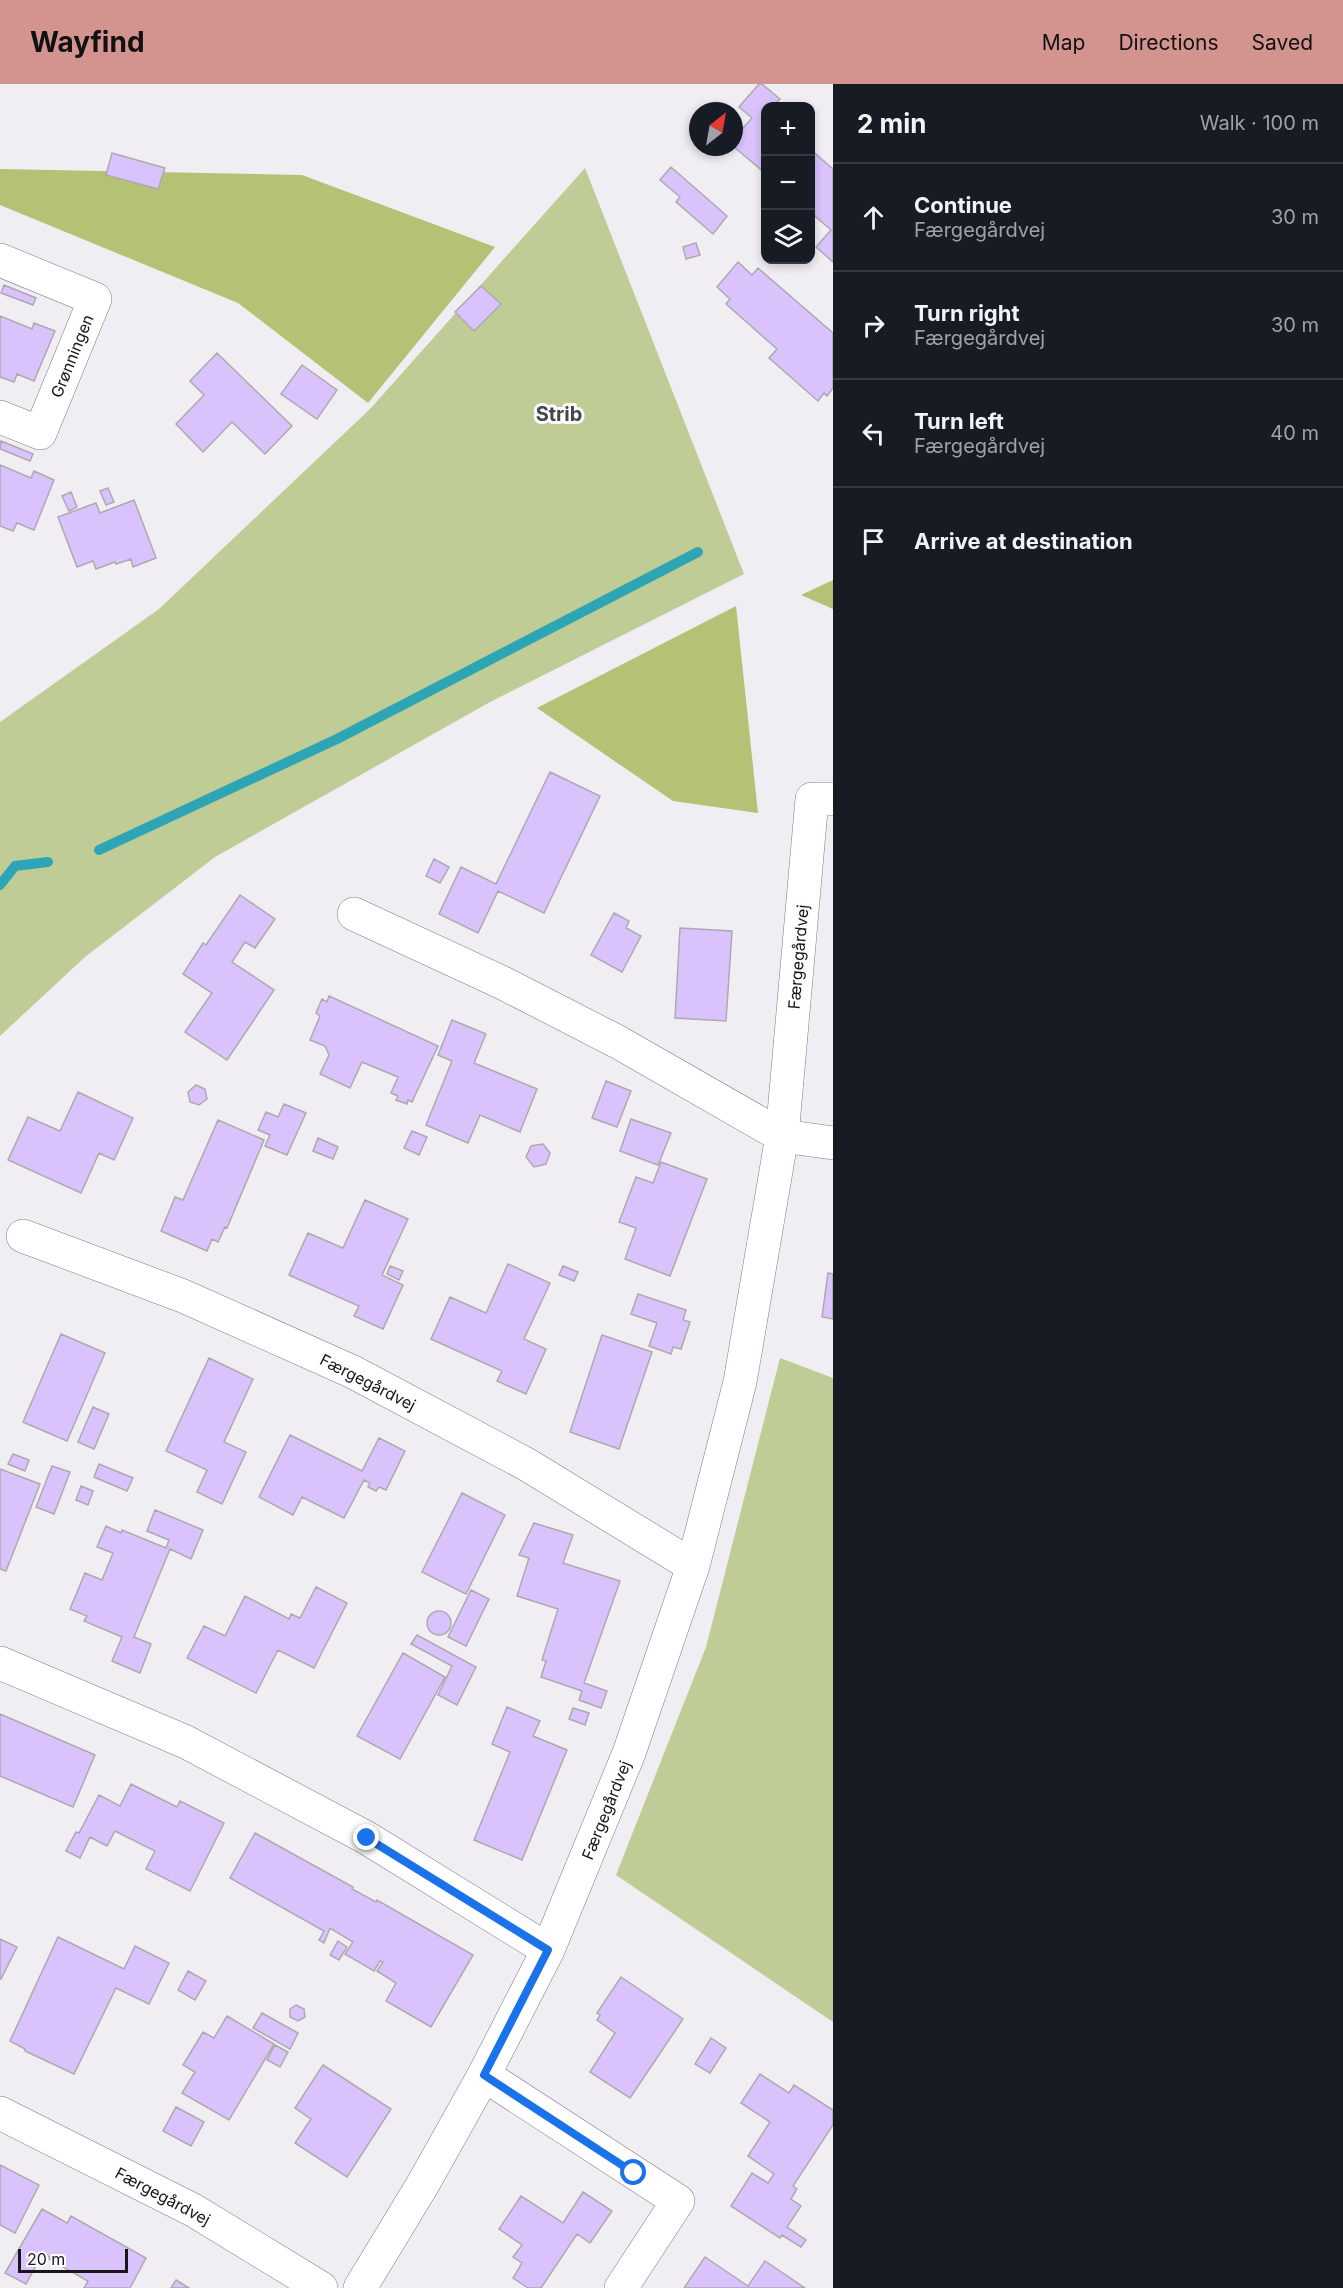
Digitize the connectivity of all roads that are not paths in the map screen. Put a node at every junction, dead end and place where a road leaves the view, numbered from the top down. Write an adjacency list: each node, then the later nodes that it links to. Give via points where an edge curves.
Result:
1 (0, 261): 2 (street, Grønningen, via 95,299 40,433)
2 (0, 417)
3 (833, 799): 5 (street, Færgegårdvej, via 812,799)
4 (354, 914): 5 (street, via 618,1042)
5 (782, 1136): 6 (street); 8 (street, Færgegårdvej, via 740,1382)
6 (833, 1143)
7 (23, 1236): 8 (street, Færgegårdvej, via 183,1296 353,1372 525,1464)
8 (693, 1566): 10 (street, Færgegårdvej, via 629,1753)
9 (0, 1663): 10 (street, via 186,1742 367,1838)
10 (548, 1950): 11 (street, Færgegårdvej)
11 (484, 2075): 14 (street, Færgegårdvej); 15 (street, via 678,2201)
12 (0, 2113): 13 (street, Færgegårdvej, via 193,2210)
13 (321, 2288)
14 (360, 2288)
15 (621, 2288)

